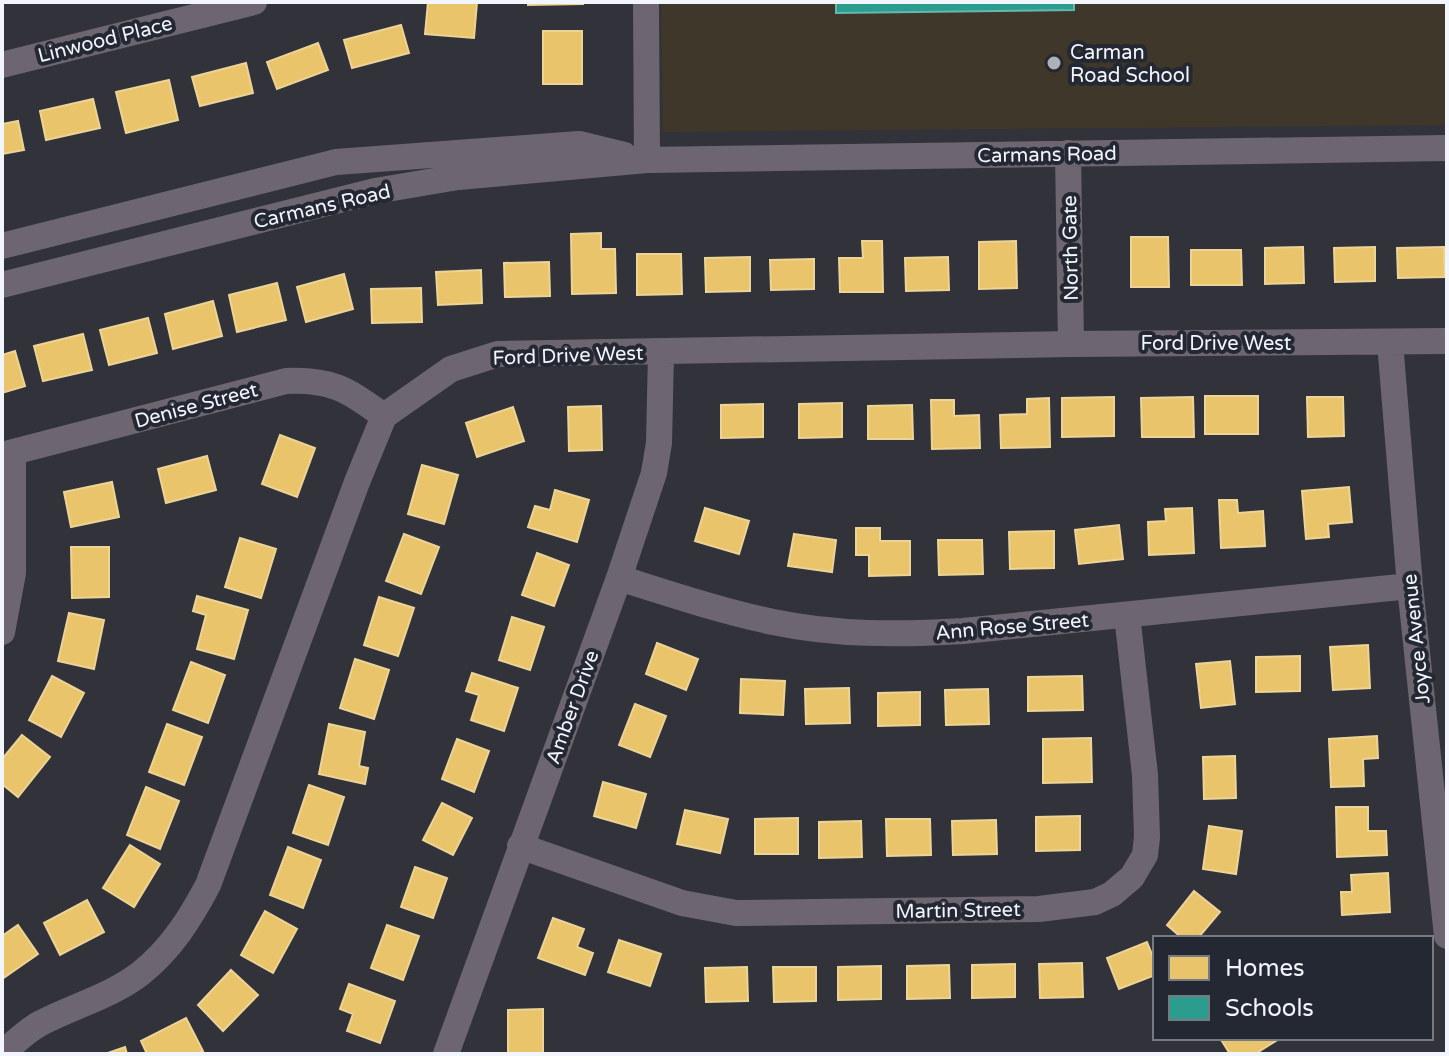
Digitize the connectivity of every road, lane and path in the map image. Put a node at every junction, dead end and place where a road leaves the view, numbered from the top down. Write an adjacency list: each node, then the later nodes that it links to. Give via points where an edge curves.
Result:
1 (254, 2): 3 (street, Linwood Place)
2 (646, 2): 6 (street)
3 (2, 65)
4 (1447, 148): 5 (street, Carmans Road)
5 (1068, 153): 6 (street, Carmans Road); 11 (street, North Gate)
6 (647, 160): 7 (street, Carmans Road, via 579,144 336,162); 8 (street, Carmans Road, via 458,177 375,191)
7 (2, 246)
8 (2, 285)
9 (1447, 341): 10 (street, Ford Drive West)
10 (1390, 342): 11 (street, Ford Drive West); 16 (street, Joyce Avenue)
11 (1071, 344): 12 (street, Ford Drive West)
12 (661, 352): 13 (street, Ford Drive West, via 498,354 451,369); 15 (street, Amber Drive, via 654,473)
13 (384, 416): 14 (street, Denise Street, via 331,383 286,381); 21 (street, via 208,885 188,922 140,974 38,1024)
14 (7, 454): 18 (street, via 13,573)
15 (619, 578): 17 (street, Ann Rose Street, via 717,609 855,633 950,632); 19 (street, Amber Drive)
16 (1410, 586): 17 (street, Ann Rose Street); 20 (street, Joyce Avenue)
17 (1127, 615): 19 (street, Martin Street, via 1145,775 1145,855 1132,877 1095,902 1039,909 736,913 682,903)
18 (2, 632)
19 (520, 846): 22 (street, Amber Drive)
20 (1447, 936)
21 (2, 1054)
22 (446, 1054)

